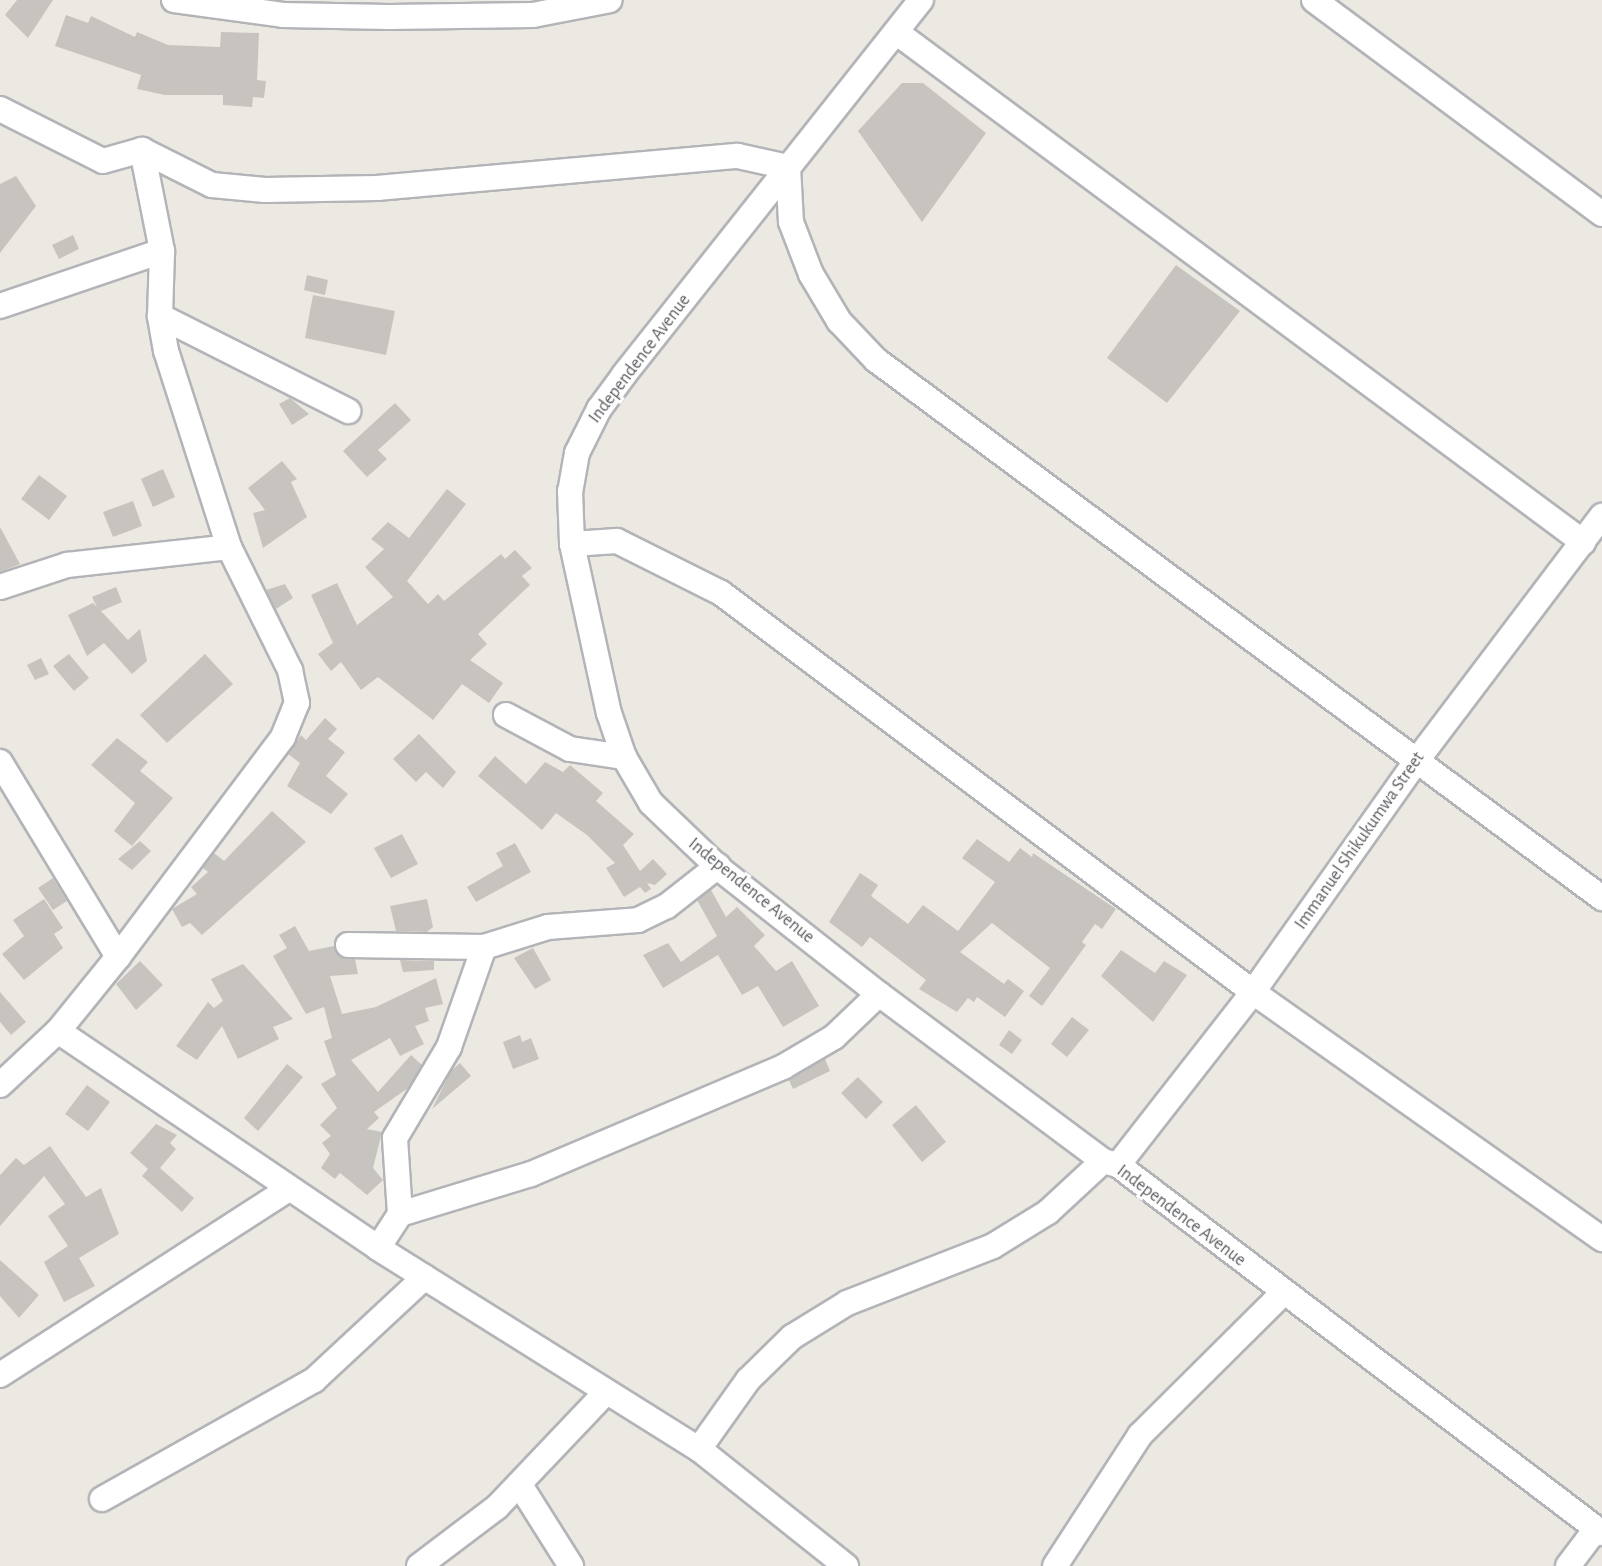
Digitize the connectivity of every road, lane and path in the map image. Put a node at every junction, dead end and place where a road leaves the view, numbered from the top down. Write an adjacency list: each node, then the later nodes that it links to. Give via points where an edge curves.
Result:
1 (921, 0): 6 (street, Independence Avenue)
2 (1314, 0): 10 (street)
3 (182, 1): 5 (street, via 283,15)
4 (600, 1): 5 (street, via 532,15)
5 (390, 9)
6 (896, 32): 9 (street, Independence Avenue); 16 (street)
7 (0, 109): 8 (street, via 104,161)
8 (142, 150): 9 (street, via 212,185 309,191 738,156); 11 (street)
9 (788, 167): 17 (street, Independence Avenue, via 599,409 572,474); 22 (street, via 791,222 811,274 839,321 876,360)
10 (1602, 214)
11 (162, 251): 12 (street); 13 (street)
12 (0, 306)
13 (160, 316): 14 (street); 18 (street, via 166,351)
14 (348, 411)
15 (1602, 516): 16 (street, Immanuel Shikukumwa Street)
16 (1583, 542): 22 (street, Immanuel Shikukumwa Street)
17 (572, 544): 21 (street, Independence Avenue, via 609,712); 29 (street, via 617,541 721,593)
18 (229, 547): 19 (street, via 67,565); 28 (street, via 297,686 295,713 283,737)
19 (0, 586)
20 (506, 714): 21 (street, via 570,749)
21 (624, 757): 24 (street, Independence Avenue, via 651,803)
22 (1418, 759): 25 (street); 29 (street, Immanuel Shikukumwa Street)
23 (0, 762): 28 (street)
24 (718, 866): 27 (street, via 674,901 638,920 548,927); 30 (street, Independence Avenue)
25 (1602, 898)
26 (348, 945): 27 (street)
27 (484, 947): 35 (street, via 449,1047 395,1138)
28 (118, 957): 31 (street)
29 (1253, 992): 33 (street, Immanuel Shikukumwa Street); 36 (street)
30 (879, 994): 33 (street, Independence Avenue); 35 (street, via 834,1037 783,1067 531,1174)
31 (58, 1031): 32 (street); 34 (street)
32 (0, 1085)
33 (1110, 1163): 39 (street, Independence Avenue); 42 (street, Immanuel Shikukumwa Street, via 1048,1212 993,1246 847,1303 792,1337 748,1380)
34 (289, 1189): 37 (street); 40 (street)
35 (400, 1214): 37 (street)
36 (1602, 1239)
37 (378, 1248): 38 (street)
38 (425, 1277): 41 (street); 44 (street, via 314,1380)
39 (1282, 1294): 45 (street, Independence Avenue); 49 (street, via 1140,1435)
40 (0, 1375)
41 (606, 1392): 42 (street); 43 (street)
42 (699, 1449): 48 (street)
43 (520, 1485): 46 (street); 47 (street)
44 (102, 1499)
45 (1599, 1531): 50 (street)
46 (419, 1566)
47 (572, 1566)
48 (846, 1566)
49 (1055, 1566)
50 (1568, 1566)

